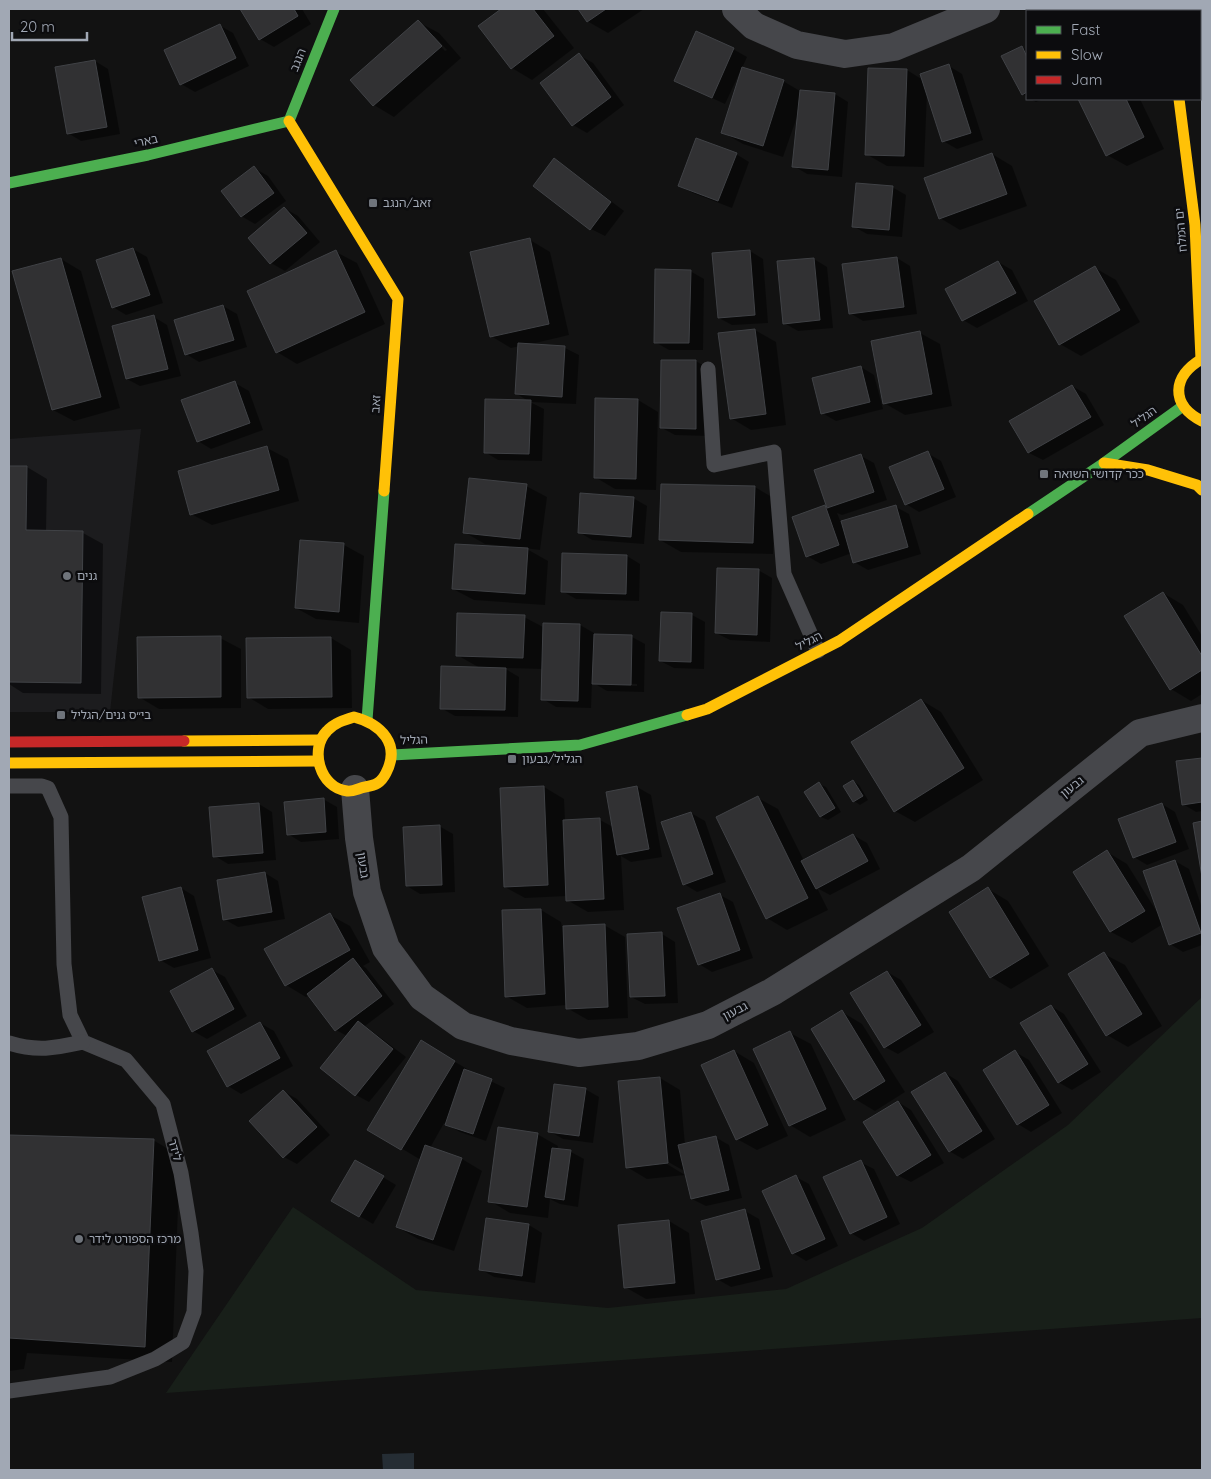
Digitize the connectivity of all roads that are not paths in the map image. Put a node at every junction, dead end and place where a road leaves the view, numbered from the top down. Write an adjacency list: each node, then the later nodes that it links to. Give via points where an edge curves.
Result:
1 (334, 9): 6 (street, הנגב)
2 (736, 9): 4 (street, via 754,26 798,45 845,54 894,47)
3 (986, 9): 4 (street)
4 (959, 14)
5 (1179, 100): 8 (street, ים המלח)
6 (289, 121): 7 (street, בארי, via 148,155); 17 (street, זאב, via 398,299)
7 (9, 183)
8 (1200, 276): 9 (street, ים המלח)
9 (1202, 359): 11 (street, via 1183,372 1179,383)
10 (708, 368): 15 (lane, via 714,465 774,452 784,574)
11 (1183, 406): 12 (street, via 1190,415); 13 (street, הגליל)
12 (1202, 421)
13 (1104, 463): 14 (street, via 1148,470 1196,485); 15 (street, הגליל, via 839,641)
14 (1202, 490)
15 (818, 651): 20 (street, הגליל, via 707,709 580,745)
16 (1202, 718): 24 (street, גבעון, via 1140,733 971,868 772,992 708,1024 638,1046 579,1053 511,1041 463,1026 422,996 386,948 367,892)
17 (367, 720): 18 (street, via 341,720 330,727); 20 (street, via 383,731 390,742)
18 (320, 740): 19 (street); 21 (street)
19 (9, 742)
20 (392, 755): 24 (street, via 386,774 377,784)
21 (318, 761): 22 (street); 24 (street, via 325,778 335,786 347,791)
22 (9, 763)
23 (9, 786): 25 (lane, via 48,788 61,817 64,964 70,1014)
24 (355, 789)
25 (83, 1042): 26 (lane, via 48,1049); 27 (lane, לידר, via 126,1060 162,1104 181,1173 191,1233 196,1271 194,1312 183,1342 155,1359 110,1377)
26 (9, 1043)
27 (9, 1391)

